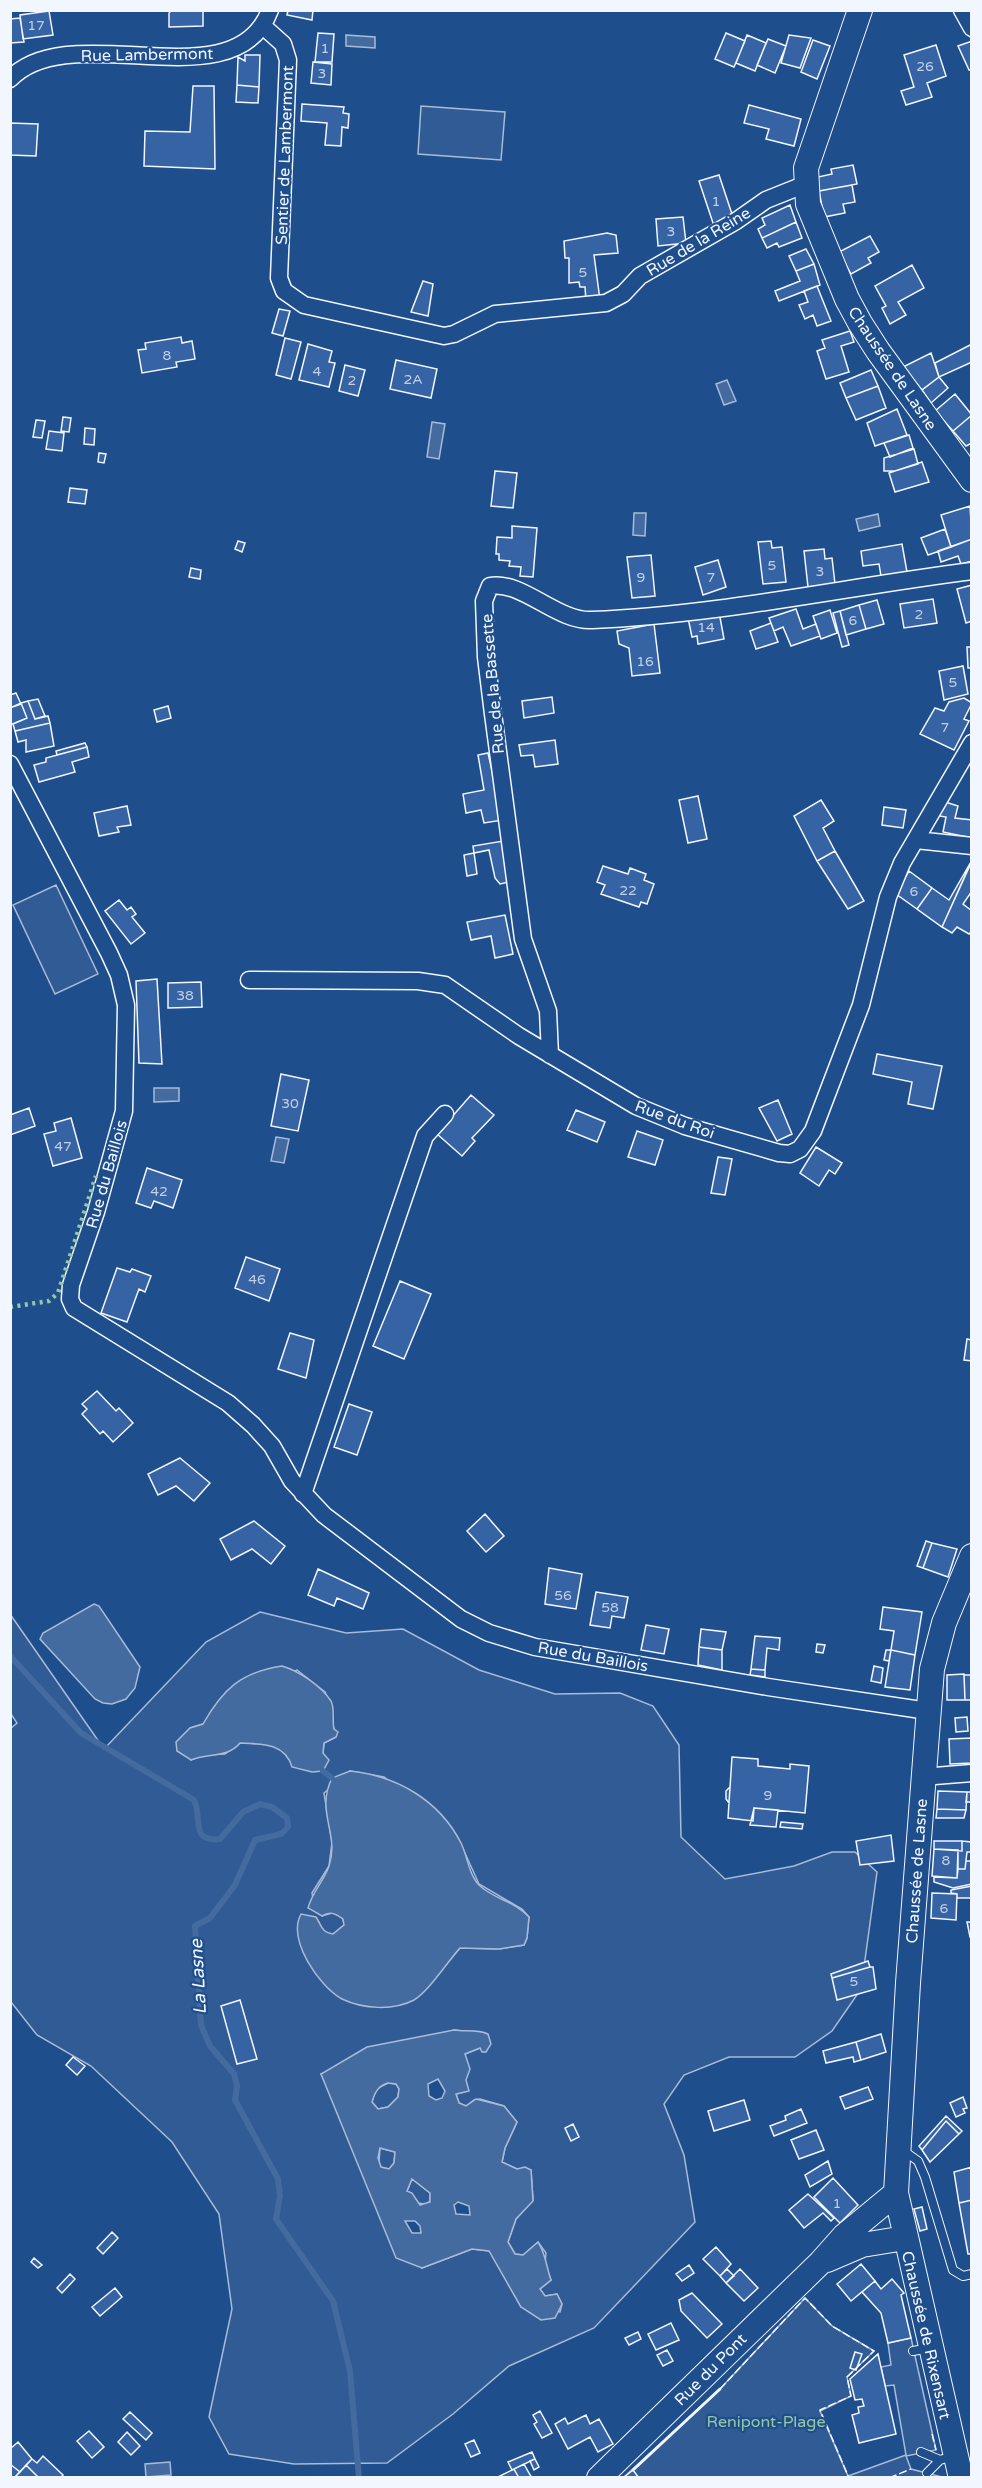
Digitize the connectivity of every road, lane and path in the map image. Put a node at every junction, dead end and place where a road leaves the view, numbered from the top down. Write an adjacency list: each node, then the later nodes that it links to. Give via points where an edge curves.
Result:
1 (860, 10): 6 (street, Chaussée de Lasne, via 816,134 806,168)
2 (963, 10): 4 (street)
3 (267, 19): 5 (street, Rue Lambermont, via 247,43 228,51 176,56 67,56 28,64); 7 (street, Sentier de Lambermont, via 288,60 279,278)
4 (972, 28)
5 (10, 79)
6 (806, 184): 7 (street, Rue de la Reine, via 766,200 640,276 624,294 606,303 495,314 454,334 435,335 312,307); 8 (street, Chaussée de Lasne, via 808,204 847,299 878,351)
7 (284, 291)
8 (972, 480)
9 (972, 571): 15 (street, Rue de la Bassette, via 762,602 588,621 504,585 490,586 486,592 486,657 523,939 548,1011)
10 (972, 743): 12 (street, Rue du Roi)
11 (10, 764): 17 (street, Rue du Baillois, via 109,953 126,1005 124,1111 70,1299 74,1308 228,1403 272,1446)
12 (916, 840): 13 (street); 15 (street, Rue du Roi, via 888,897 861,1005 826,1099 813,1131 800,1149 779,1153 685,1126 636,1106)
13 (972, 846)
14 (249, 980): 15 (street, Rue du Roi, via 439,983)
15 (550, 1055)
16 (446, 1114): 17 (street, via 425,1136)
17 (303, 1494): 19 (street, Rue du Baillois, via 341,1529 460,1619 496,1636 535,1647)
18 (972, 1556): 19 (street, Chaussée de Lasne, via 944,1623 932,1669)
19 (928, 1711): 21 (street, Chaussée de Lasne)
20 (972, 1773): 21 (street)
21 (922, 1777): 22 (street, Chaussée de Lasne)
22 (898, 2147): 23 (street, Chaussée de Lasne); 26 (lane, via 918,2161 926,2177 953,2270 963,2276)
23 (896, 2193): 24 (street, Chaussée de Rixensart); 25 (street, Rue du Pont, via 844,2236)
24 (905, 2238): 25 (street, Rue du Pont, via 861,2245); 28 (street, Chaussée de Rixensart, via 922,2350)
25 (821, 2262): 30 (street, Rue du Pont)
26 (972, 2274)
27 (921, 2452): 28 (lane)
28 (952, 2464): 29 (lane)
29 (927, 2473)
30 (599, 2478)

